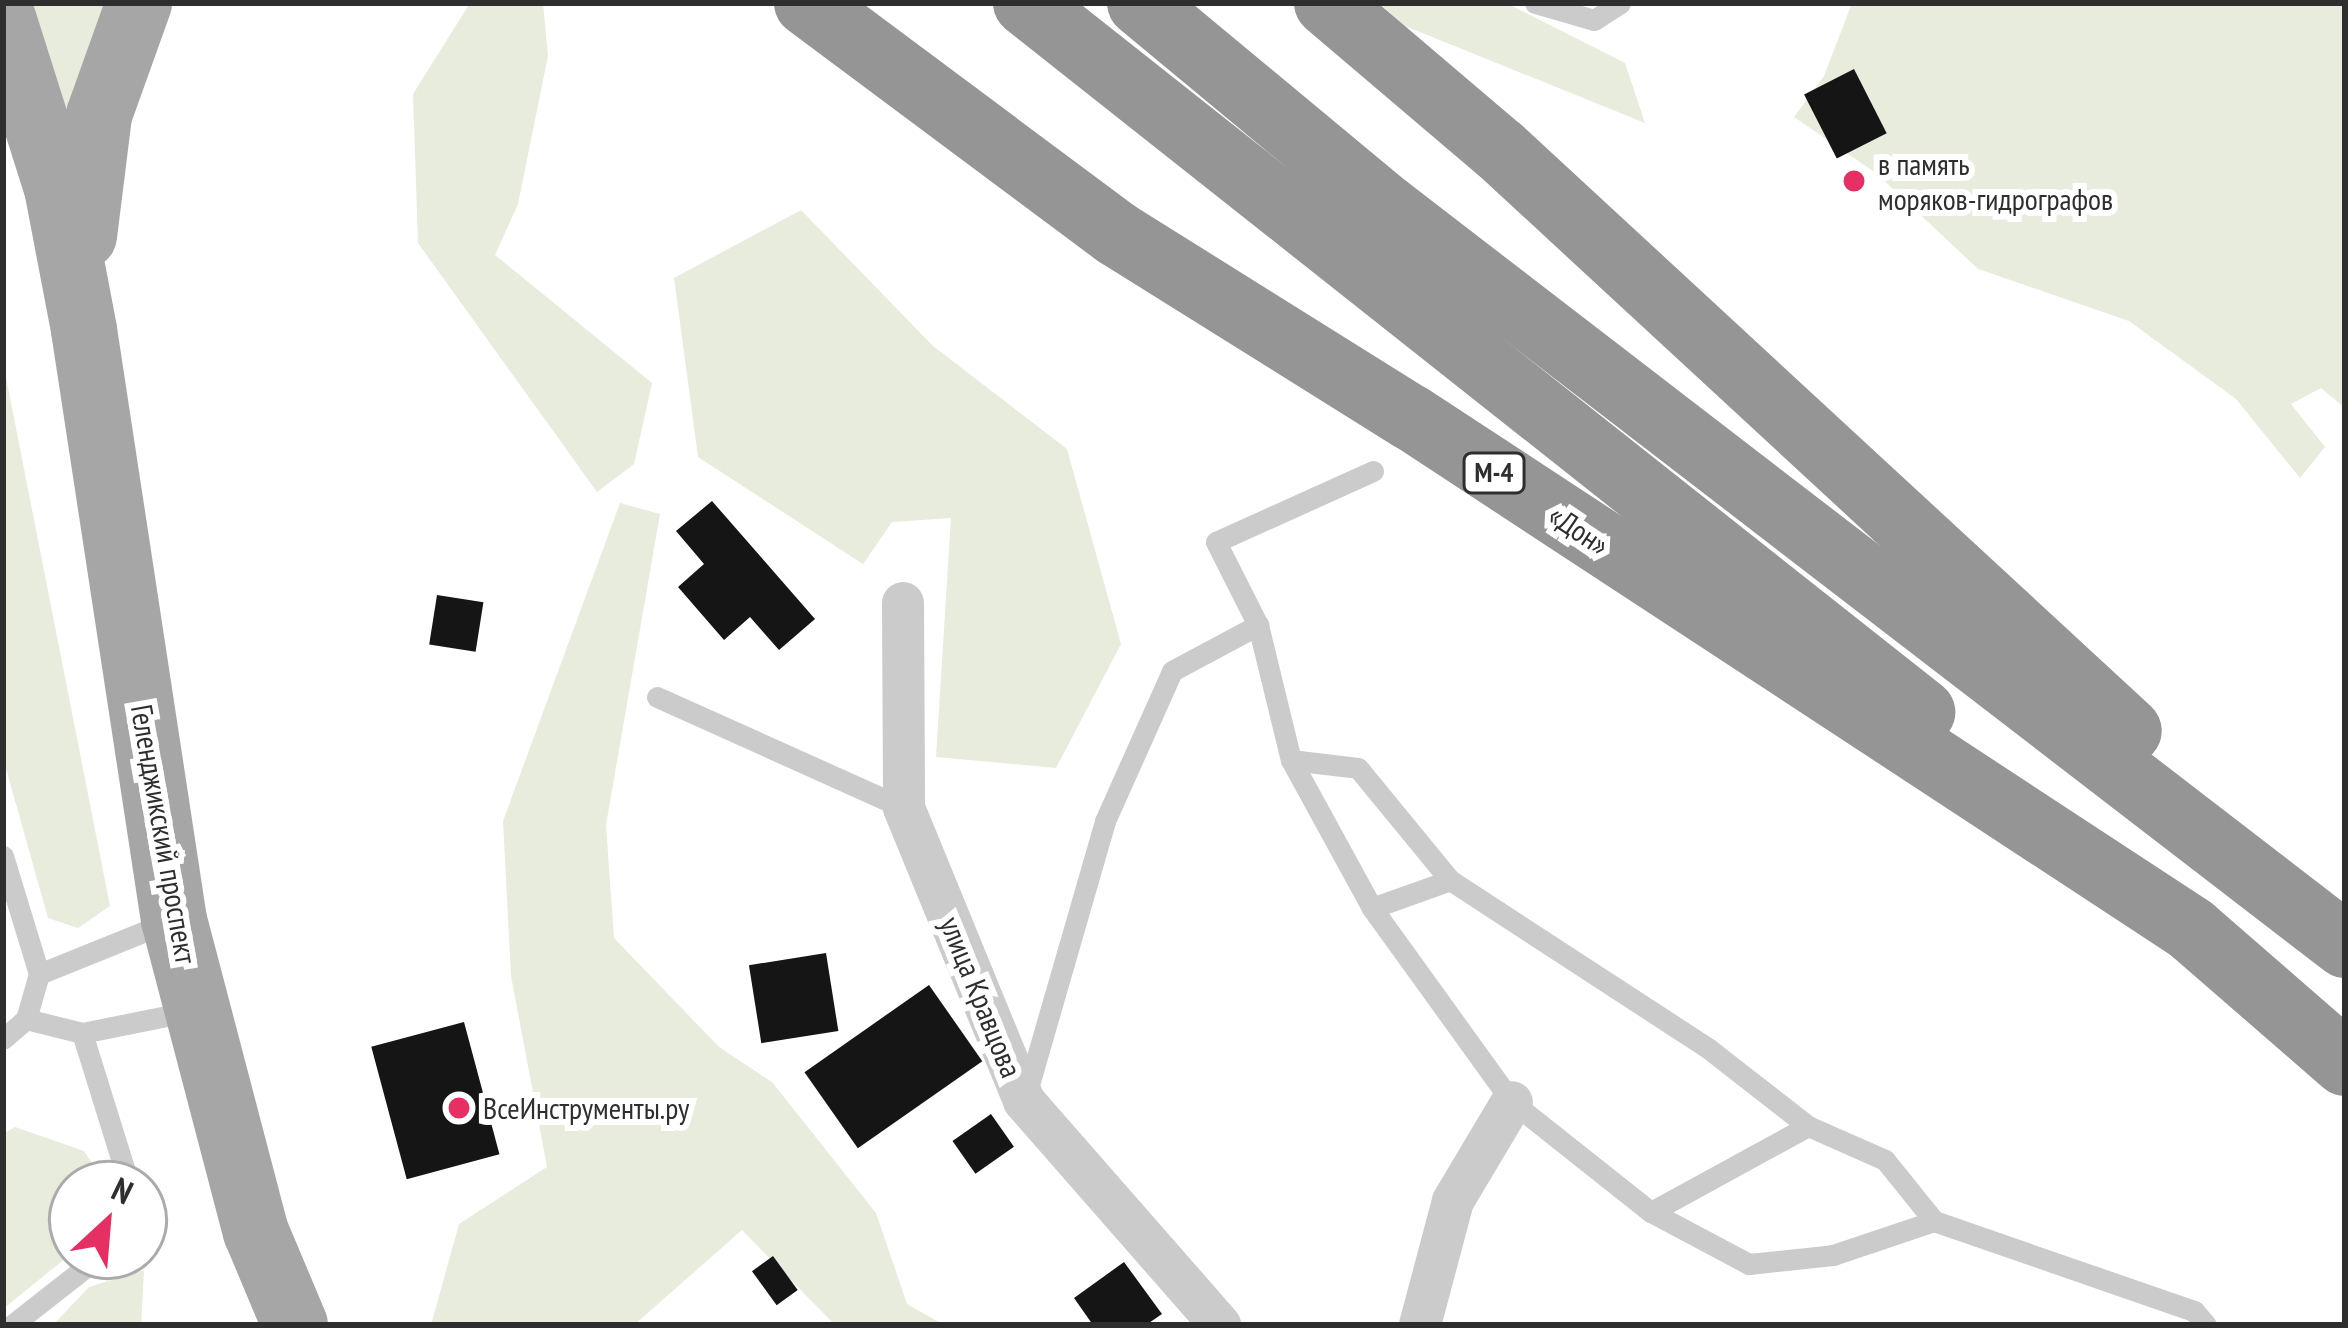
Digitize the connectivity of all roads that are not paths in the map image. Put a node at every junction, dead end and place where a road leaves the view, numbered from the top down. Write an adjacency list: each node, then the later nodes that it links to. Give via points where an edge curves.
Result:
1 (139, 3): 9 (main road, Геленджикский проспект, via 99,116 88,184)
2 (807, 3): 22 (highway, «Дон» / М-4, via 1117,234)
3 (1026, 3): 22 (highway)
4 (1140, 3): 23 (highway, via 1387,208)
5 (1328, 3): 23 (highway, via 1518,166)
6 (1535, 3): 7 (lane, via 1594,20)
7 (1620, 3)
8 (3, 18): 9 (main road, Геленджикский проспект, via 57,188)
9 (85, 330): 20 (main road, Геленджикский проспект)
10 (1373, 471): 12 (lane, via 1216,542)
11 (903, 603): 15 (street, улица Кравцова)
12 (1258, 625): 14 (lane); 30 (lane, via 1172,671 1105,820)
13 (657, 697): 15 (lane)
14 (1292, 760): 17 (lane, via 1358,768); 18 (lane)
15 (904, 808): 30 (street, улица Кравцова)
16 (3, 856): 21 (lane)
17 (1450, 880): 18 (lane); 32 (lane, via 1709,1049)
18 (1372, 908): 31 (lane)
19 (3, 910): 21 (lane)
20 (174, 920): 24 (lane); 25 (main road, Геленджикский проспект)
21 (26, 929): 24 (lane)
22 (2191, 929): 29 (highway, «Дон» / М-4)
23 (2345, 941)
24 (39, 974): 26 (lane)
25 (198, 1010): 27 (lane); 38 (main road, Геленджикский проспект, via 256,1232)
26 (26, 1019): 27 (lane); 28 (lane)
27 (82, 1033): 33 (lane)
28 (3, 1039)
29 (2345, 1063)
30 (1024, 1102): 39 (street, улица Кравцова)
31 (1512, 1102): 34 (lane); 40 (street, via 1453,1201)
32 (1808, 1126): 34 (lane); 35 (lane, via 1885,1160)
33 (122, 1160)
34 (1652, 1212): 35 (lane, via 1749,1264 1833,1255)
35 (1934, 1221): 41 (lane, via 2194,1311)
36 (69, 1280): 37 (lane)
37 (12, 1325)
38 (295, 1325)
39 (1220, 1325)
40 (1420, 1325)
41 (2206, 1325)

